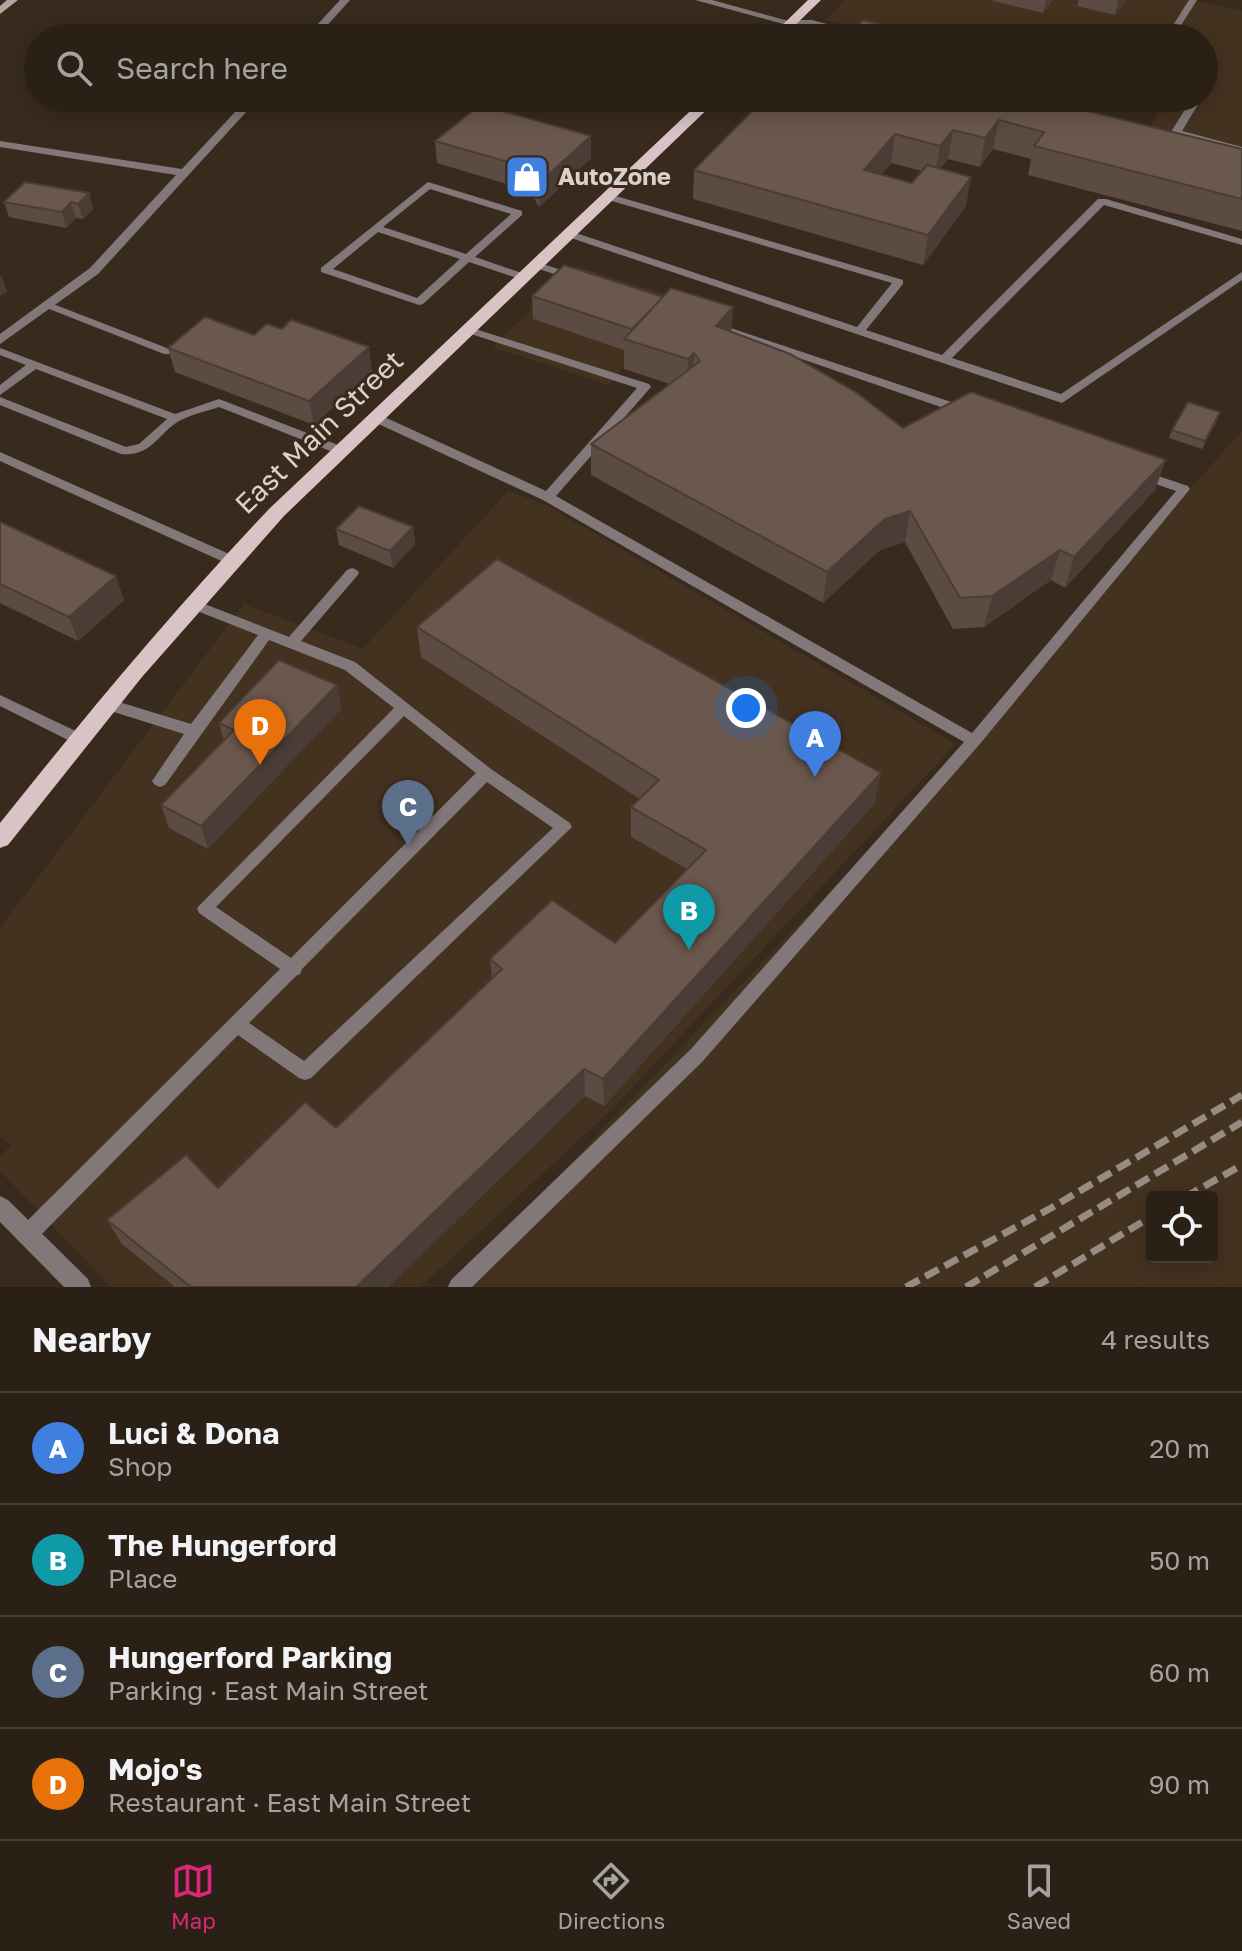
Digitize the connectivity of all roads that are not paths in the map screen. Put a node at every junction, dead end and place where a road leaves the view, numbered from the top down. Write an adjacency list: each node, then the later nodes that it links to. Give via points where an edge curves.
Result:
1 (13, 0): 6 (street)
2 (345, 0): 8 (street)
3 (700, 0): 7 (street)
4 (815, 0): 7 (main road)
5 (1193, 0): 10 (lane)
6 (0, 11)
7 (791, 23): 9 (lane)
8 (323, 24)
9 (816, 24)
10 (1178, 24)
11 (241, 112): 16 (street)
12 (697, 112): 17 (main road, East Main Street)
13 (1188, 112): 15 (lane, via 1176,132)
14 (0, 144): 16 (street)
15 (1242, 150)
16 (184, 173): 26 (street, via 94,271)
17 (609, 197): 19 (main road, East Main Street); 29 (lane, via 899,282)
18 (376, 228): 21 (lane); 21 (lane, via 325,270 419,302); 21 (lane, via 428,185 518,213)
19 (569, 234): 22 (main road, East Main Street); 29 (lane)
20 (1242, 242): 33 (lane, via 1102,201)
21 (467, 259): 24 (lane)
22 (537, 265): 24 (main road, East Main Street); 25 (lane)
23 (1242, 275): 33 (lane, via 1062,399)
24 (524, 277): 28 (main road, East Main Street)
25 (583, 280)
26 (48, 305): 30 (street); 32 (lane)
27 (700, 320): 37 (lane)
28 (469, 330): 39 (main road, East Main Street); 43 (lane, via 645,387)
29 (860, 330): 33 (lane)
30 (0, 340)
31 (0, 351): 34 (lane)
32 (168, 352)
33 (945, 359)
34 (35, 364): 35 (lane); 38 (lane)
35 (0, 391)
36 (0, 401): 38 (lane, via 125,451 143,447)
37 (977, 416)
38 (175, 418): 40 (lane, via 219,403)
39 (376, 418): 40 (main road, East Main Street); 43 (lane)
40 (342, 451): 44 (main road, East Main Street)
41 (0, 456): 44 (lane)
42 (1125, 468): 54 (lane, via 1184,489)
43 (548, 497): 54 (lane)
44 (231, 560): 46 (main road, East Main Street)
45 (352, 573): 48 (lane)
46 (192, 604): 47 (lane); 50 (main road, East Main Street)
47 (267, 633): 48 (lane); 52 (lane)
48 (292, 643): 51 (lane, via 350,666)
49 (0, 700): 53 (lane)
50 (106, 704): 52 (lane); 53 (main road, East Main Street)
51 (403, 708): 55 (lane); 58 (lane, via 205,908)
52 (194, 731): 56 (lane)
53 (79, 739): 57 (main road, East Main Street)
54 (974, 741): 63 (lane, via 697,1055)
55 (486, 773): 58 (lane); 59 (lane, via 564,827 305,1072)
56 (160, 781)
57 (0, 839)
58 (294, 969): 59 (lane)
59 (238, 1025): 61 (lane)
60 (0, 1207): 61 (street)
61 (28, 1234): 62 (street)
62 (80, 1287)
63 (458, 1287)

